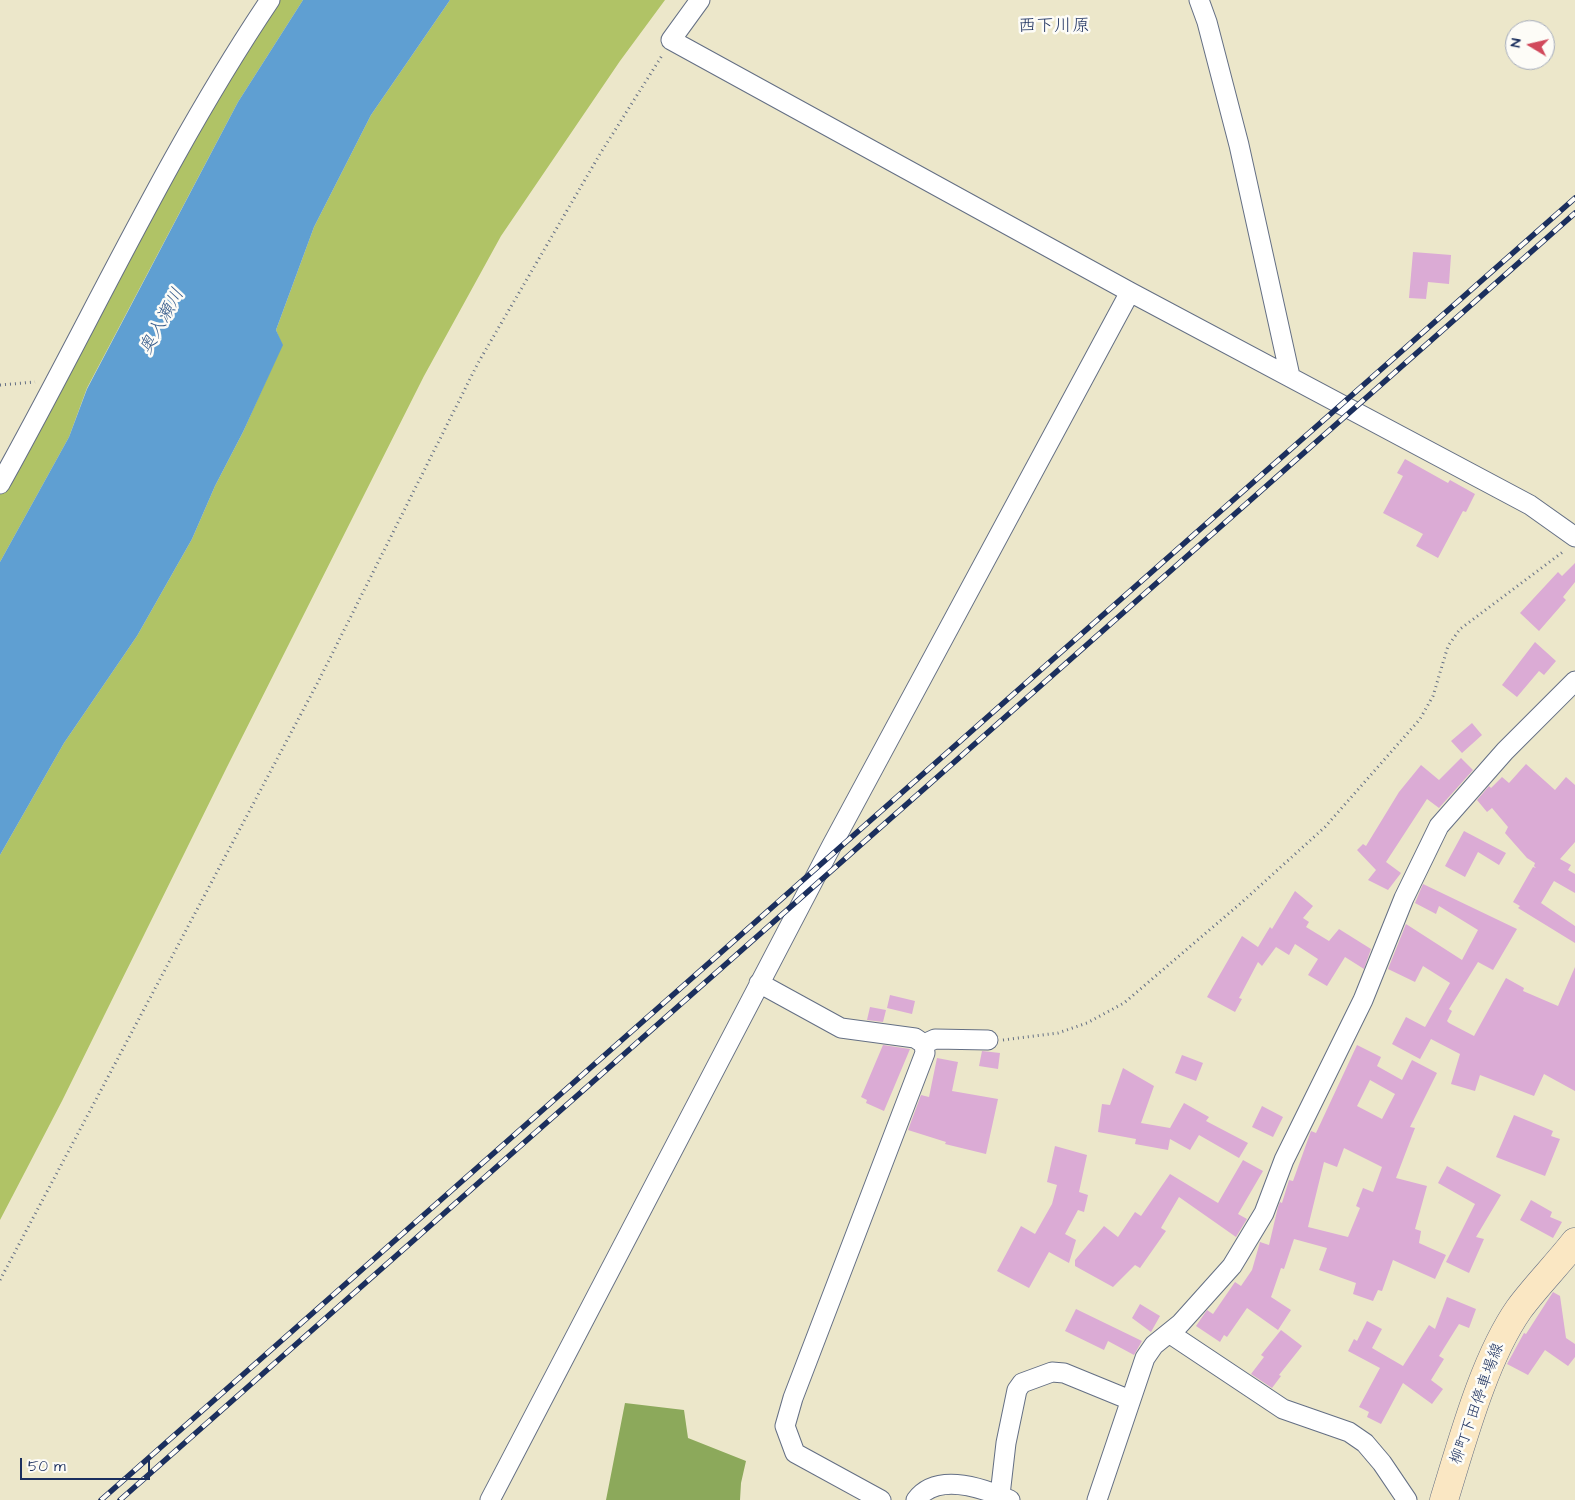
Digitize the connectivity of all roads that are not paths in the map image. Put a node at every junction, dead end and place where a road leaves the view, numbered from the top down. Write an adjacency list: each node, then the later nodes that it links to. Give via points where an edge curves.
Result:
1 (270, 0): 6 (street, via 187,136)
2 (700, 0): 4 (street, via 671,40)
3 (1199, 0): 5 (street, via 1239,145)
4 (1130, 292): 5 (street); 9 (street)
5 (1290, 376): 7 (street, via 1530,505)
6 (0, 484)
7 (1571, 543)
8 (1575, 681): 13 (street, via 1505,751 1439,826 1404,898 1363,1000 1284,1160 1264,1213 1232,1266)
9 (759, 983): 11 (street, via 841,1028 915,1038); 16 (street)
10 (988, 1040): 11 (street, via 935,1039)
11 (924, 1044): 17 (street, via 925,1053 785,1426 795,1453)
12 (1575, 1242): 21 (main road, 柳町下田停車場線, via 1519,1310 1495,1351)
13 (1170, 1333): 14 (street, via 1154,1345 1145,1358); 20 (street, via 1283,1409 1349,1432 1365,1443)
14 (1130, 1400): 15 (street, via 1064,1373 1052,1372 1022,1383 1013,1406); 19 (street)
15 (1005, 1498): 18 (street, via 946,1483 934,1486)
16 (490, 1500)
17 (880, 1500)
18 (916, 1500)
19 (1097, 1500)
20 (1407, 1500)
21 (1444, 1500)

